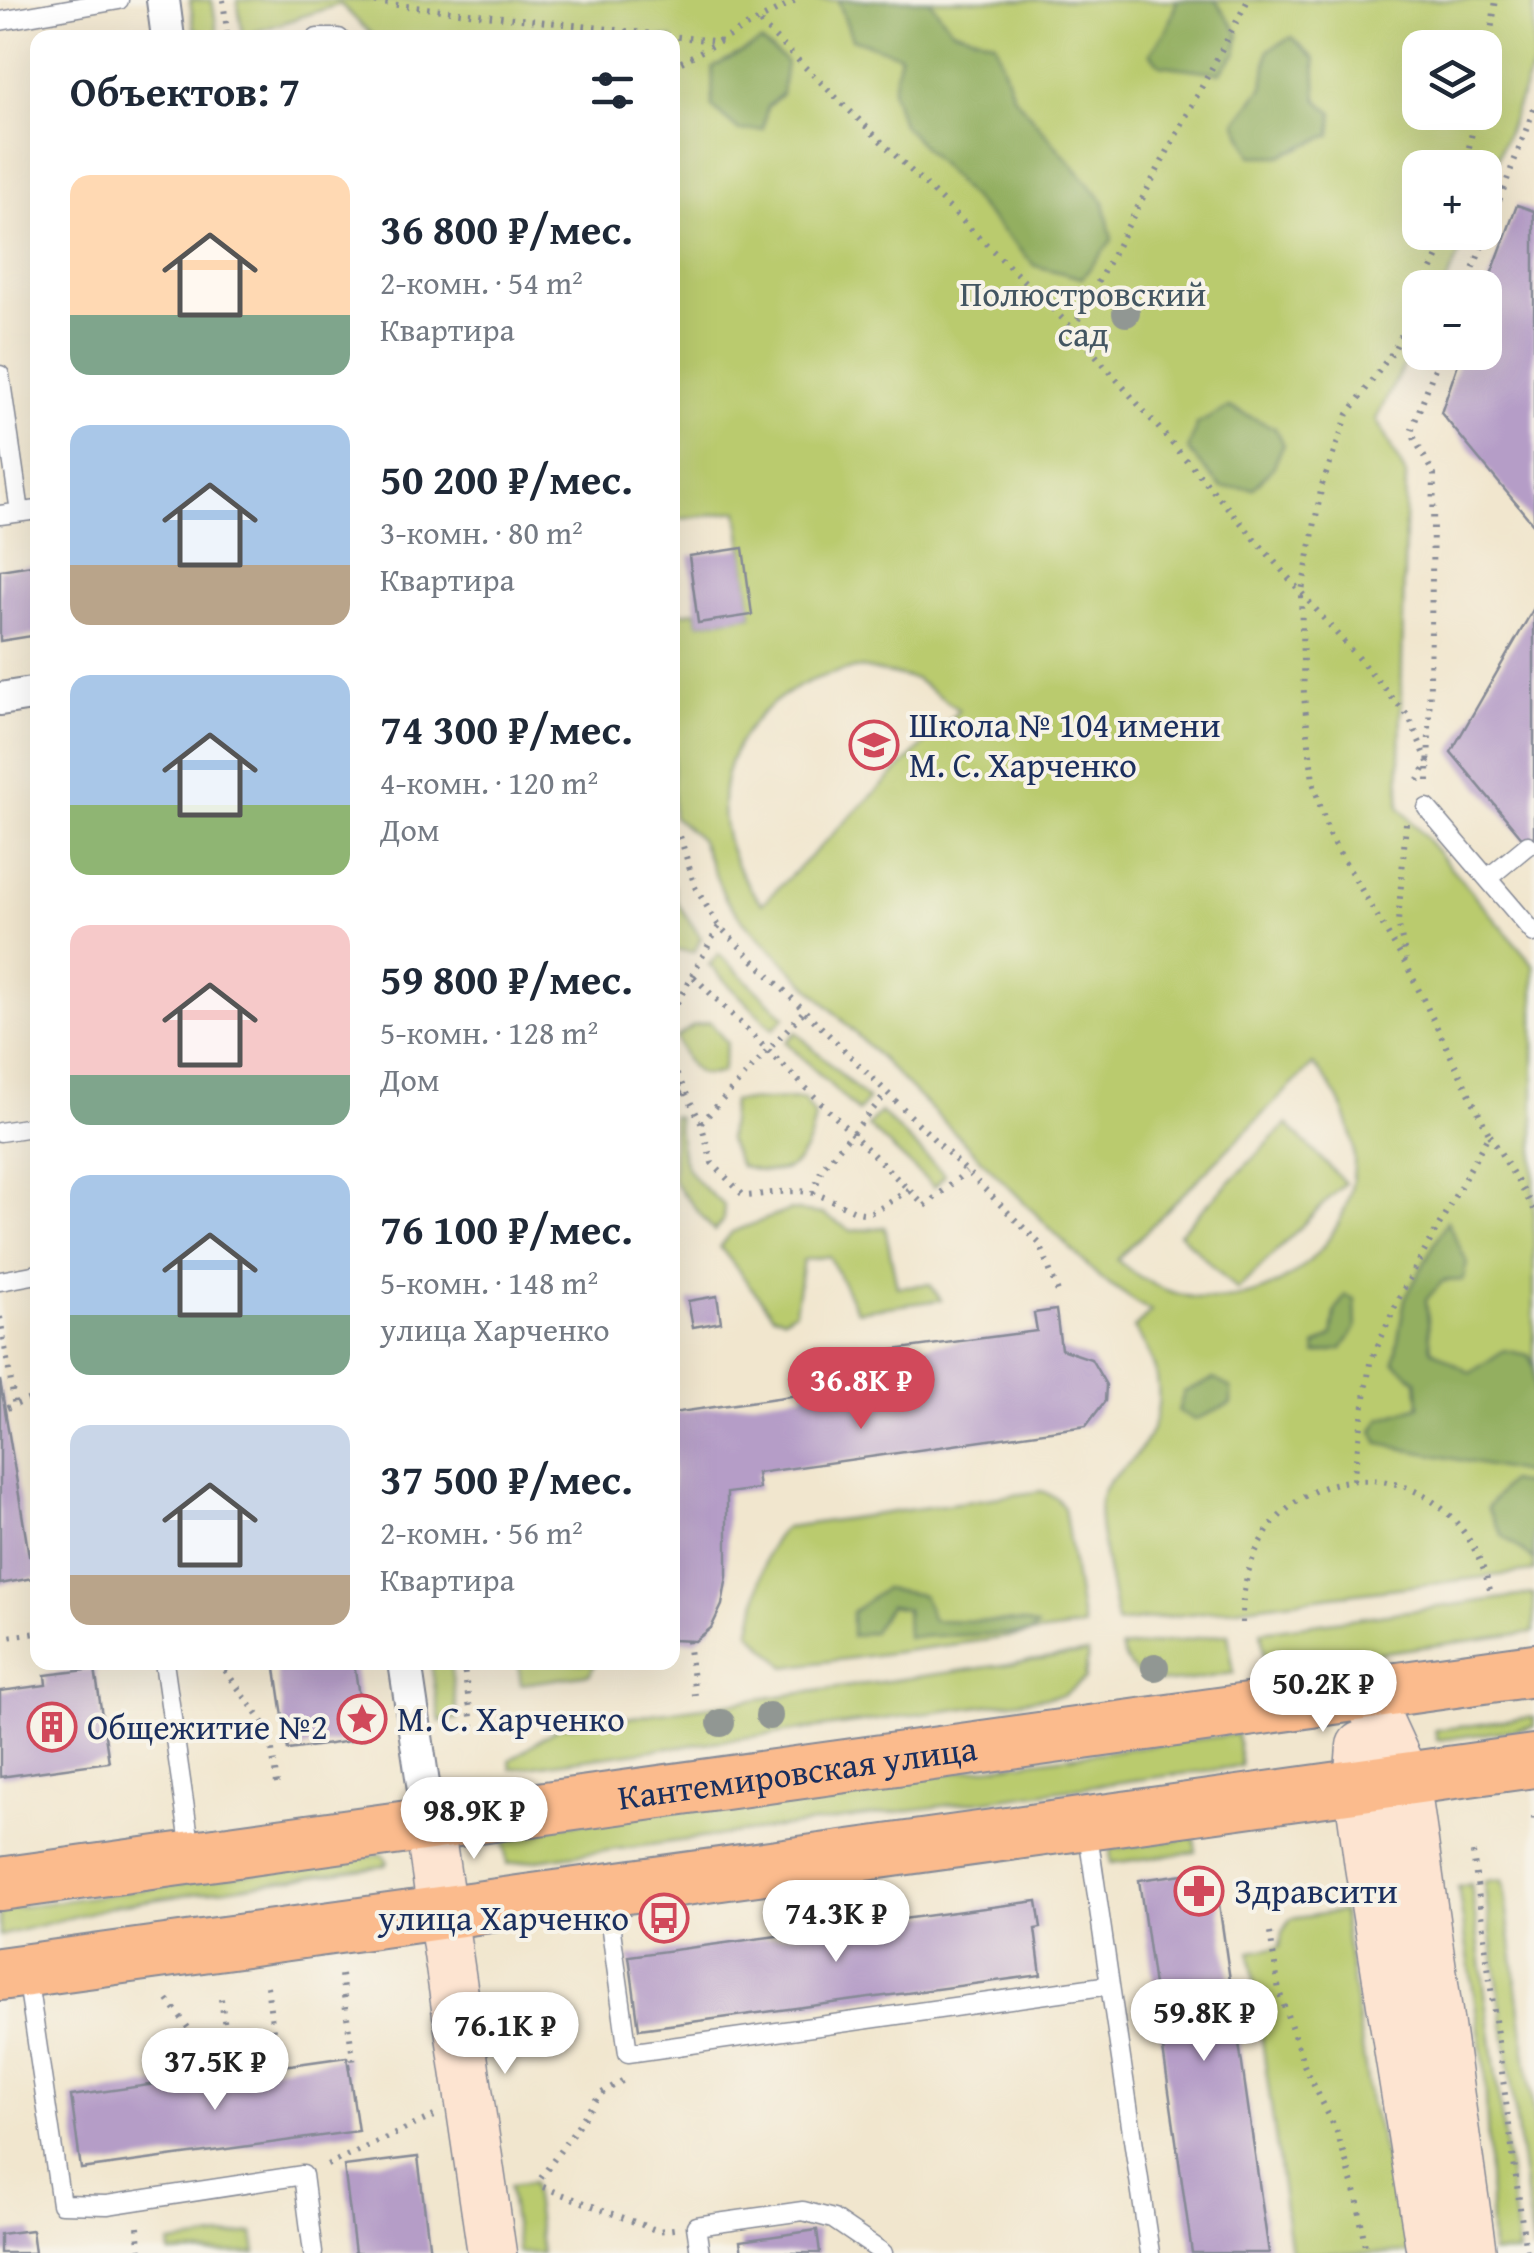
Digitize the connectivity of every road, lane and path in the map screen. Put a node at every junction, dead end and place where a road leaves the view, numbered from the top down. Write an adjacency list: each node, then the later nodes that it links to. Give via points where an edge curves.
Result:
1 (119, 0): 8 (lane)
2 (163, 0): 10 (street)
3 (222, 0): 11 (path)
4 (354, 0): 12 (path)
5 (796, 0): 9 (path)
6 (1248, 0): 19 (path)
7 (1496, 0): 13 (path)
8 (0, 21)
9 (760, 23): 15 (path); 19 (path)
10 (167, 30)
11 (227, 30)
12 (618, 30)
13 (1491, 30)
14 (680, 37): 15 (path)
15 (723, 42): 16 (path)
16 (680, 63)
17 (1534, 110): 18 (path)
18 (1473, 270)
19 (1073, 329): 25 (path)
20 (1402, 333): 25 (path, via 1348,414 1322,485)
21 (1435, 370): 28 (path, via 1411,432 1434,475)
22 (0, 375): 23 (lane)
23 (29, 511): 24 (lane)
24 (0, 515)
25 (1301, 596): 28 (path, via 1409,717); 37 (path, via 1312,782 1328,835)
26 (30, 694): 27 (street)
27 (0, 699)
28 (1428, 762): 29 (path); 30 (path)
29 (1411, 793)
30 (1427, 808): 34 (lane)
31 (1408, 812): 37 (path, via 1398,922)
32 (680, 836): 35 (path, via 695,887)
33 (1528, 844): 34 (lane)
34 (1488, 878): 36 (lane)
35 (718, 926): 38 (path); 40 (path)
36 (1534, 932)
37 (1408, 968): 49 (path)
38 (694, 976): 39 (path); 41 (path)
39 (680, 999)
40 (804, 1011): 41 (path); 44 (path)
41 (766, 1050): 46 (path); 50 (path)
42 (680, 1080): 43 (path)
43 (686, 1091): 45 (path); 46 (path)
44 (887, 1093): 50 (path); 51 (path)
45 (680, 1094)
46 (702, 1123): 53 (path, via 712,1163 744,1196)
47 (30, 1127): 48 (lane)
48 (0, 1132)
49 (1490, 1134): 54 (path); 60 (path, via 1370,1363)
50 (854, 1136): 52 (path); 53 (path, via 822,1168)
51 (966, 1171): 52 (path, via 925,1206); 57 (path, via 1040,1244)
52 (908, 1189): 53 (path, via 875,1213 848,1212)
53 (814, 1192)
54 (1534, 1209)
55 (30, 1276): 56 (lane)
56 (0, 1282)
57 (1059, 1295)
58 (0, 1317): 59 (path, via 11,1407)
59 (30, 1399)
60 (1354, 1480): 61 (path, via 1401,1486 1444,1507 1482,1558); 62 (path, via 1291,1504 1267,1528 1246,1574)
61 (1490, 1590)
62 (1242, 1623)
63 (30, 1634): 64 (path)
64 (0, 1638)
65 (688, 1641): 72 (path)
66 (165, 1670): 80 (lane)
67 (225, 1670): 76 (path, via 269,1730)
68 (406, 1670): 78 (street)
69 (464, 1670): 73 (path)
70 (1534, 1670): 71 (main road, Кантемировская улица)
71 (1366, 1693): 75 (street); 78 (main road, Кантемировская улица)
72 (696, 1695)
73 (473, 1730)
74 (1534, 1761): 75 (main road)
75 (1381, 1781): 77 (main road); 105 (street); 106 (street)
76 (278, 1791)
77 (1086, 1821): 82 (main road); 87 (lane)
78 (429, 1824): 80 (main road, Кантемировская улица); 83 (street)
79 (1473, 1853): 107 (path)
80 (192, 1857): 81 (main road, Кантемировская улица)
81 (0, 1884)
82 (606, 1888): 83 (main road); 91 (lane, via 628,2054)
83 (442, 1912): 85 (main road); 100 (street)
84 (1270, 1932): 104 (path, via 1279,1992 1337,2132)
85 (13, 1972): 95 (lane, via 61,2204 106,2205)
86 (341, 1974): 92 (path, via 354,2064)
87 (1110, 1985): 91 (lane); 103 (lane)
88 (267, 1986): 93 (path)
89 (220, 1992): 90 (path, via 225,2072)
90 (168, 2000)
91 (653, 2050): 96 (path, via 637,2073 600,2094)
92 (348, 2066)
93 (278, 2067)
94 (441, 2112): 95 (path)
95 (303, 2176): 99 (lane)
96 (542, 2178)
97 (543, 2188): 98 (path, via 658,2231)
98 (696, 2226): 101 (lane); 102 (lane, via 803,2211 833,2220)
99 (313, 2253)
100 (492, 2253)
101 (700, 2253)
102 (883, 2253)
103 (1150, 2253)
104 (1366, 2253)
105 (1431, 2253)
106 (1472, 2253)
107 (1526, 2253)

